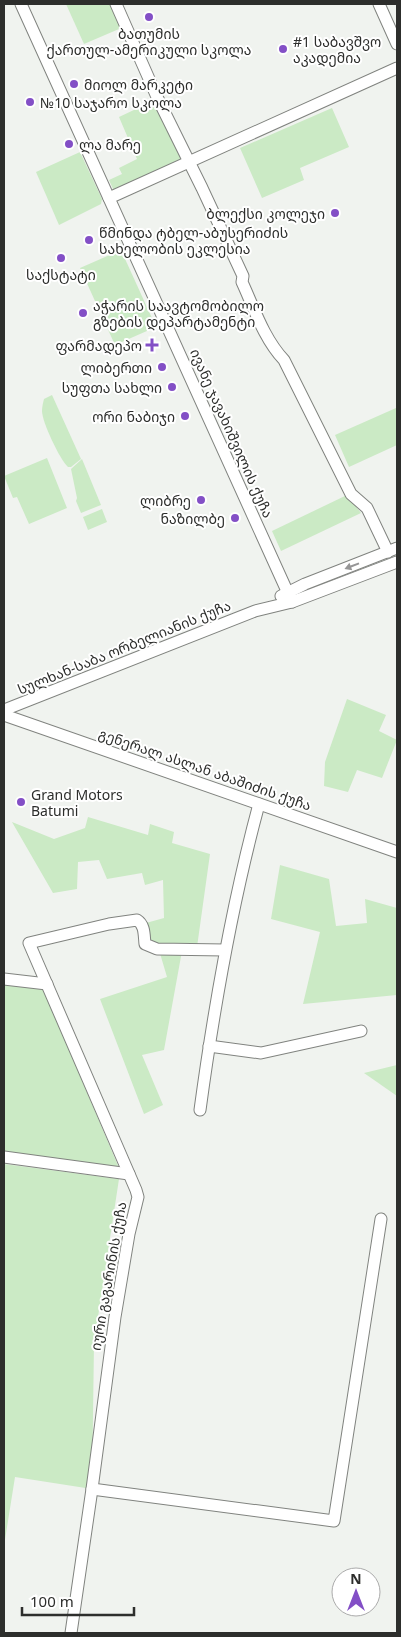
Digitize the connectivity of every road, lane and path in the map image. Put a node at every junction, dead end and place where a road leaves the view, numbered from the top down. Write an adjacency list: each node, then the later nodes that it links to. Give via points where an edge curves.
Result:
1 (21, 4): 7 (street, ივანე ჯავახიშვილის ქუჩა)
2 (116, 4): 6 (street)
3 (379, 4): 4 (street)
4 (397, 44)
5 (397, 68): 6 (street)
6 (188, 161): 7 (street); 8 (street, via 269,339 284,360 352,494 367,508)
7 (109, 198): 10 (street, ივანე ჯავახიშვილის ქუჩა)
8 (393, 550): 10 (street, სულხან-საბა ორბელიანის ქუჩა, one-way to 10, via 304,584)
9 (397, 562): 10 (street, სულხან-საბა ორბელიანის ქუჩა)
10 (289, 597): 11 (street, სულხან-საბა ორბელიანის ქუჩა)
11 (4, 710)
12 (4, 715): 13 (street, გენერალ ასლან აბაშიძის ქუჩა)
13 (258, 804): 14 (street, გენერალ ასლან აბაშიძის ქუჩა); 15 (street)
14 (397, 852)
15 (225, 950): 17 (street, იური გაგარინის ქუჩა, via 150,947 145,944 141,923 133,920 29,943); 19 (street)
16 (4, 979): 17 (street)
17 (47, 984): 22 (street, იური გაგარინის ქუჩა)
18 (361, 1031): 19 (street, via 262,1053)
19 (209, 1046): 20 (street)
20 (200, 1110)
21 (4, 1157): 22 (street)
22 (129, 1174): 24 (street, იური გაგარინის ქუჩა, via 138,1197 115,1317)
23 (381, 1219): 24 (street, via 334,1521)
24 (92, 1489): 25 (street, იური გაგარინის ქუჩა)
25 (71, 1633)

